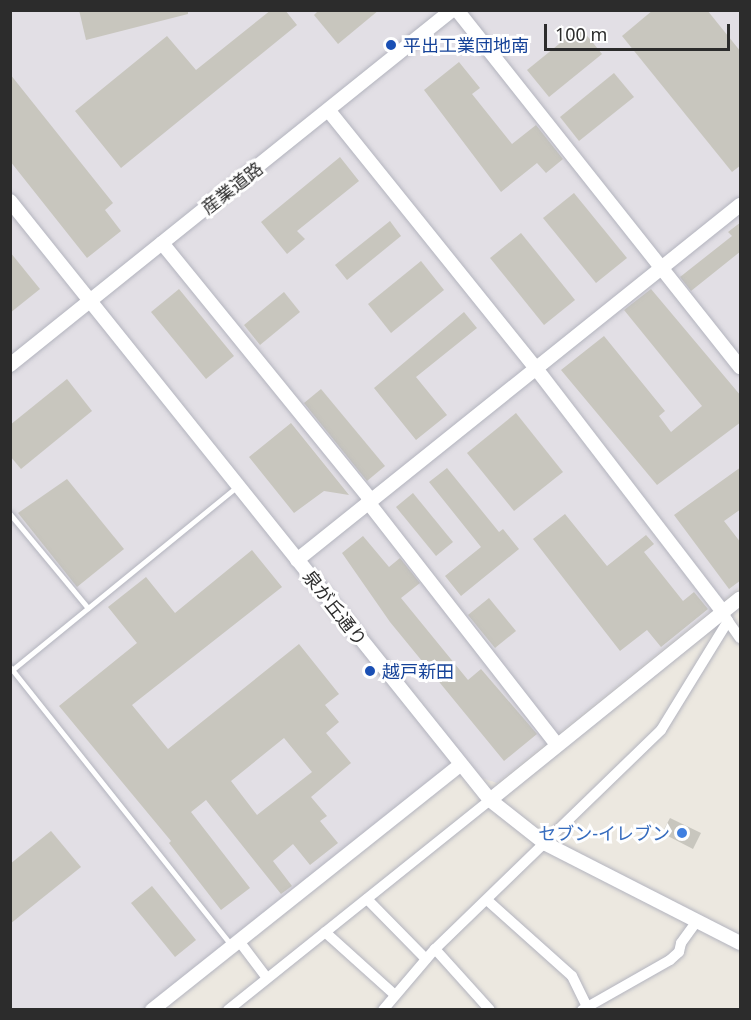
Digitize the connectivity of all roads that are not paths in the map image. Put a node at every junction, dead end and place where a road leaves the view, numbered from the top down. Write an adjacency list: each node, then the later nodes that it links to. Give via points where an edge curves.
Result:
1 (452, 10): 3 (street, 産業道路)
2 (457, 10): 7 (street)
3 (329, 111): 6 (street, 産業道路); 11 (street)
4 (10, 201): 8 (street, 泉が丘通り)
5 (741, 205): 7 (street)
6 (162, 243): 8 (street, 産業道路); 13 (street)
7 (662, 268): 10 (street); 11 (street)
8 (90, 301): 9 (street, 産業道路); 12 (street, 泉が丘通り)
9 (10, 365)
10 (741, 367)
11 (535, 368): 13 (street); 18 (street)
12 (238, 486): 15 (street, 泉が丘通り); 17 (lane)
13 (370, 501): 15 (street); 21 (street)
14 (10, 514): 17 (lane)
15 (297, 560): 22 (street, 泉が丘通り)
16 (741, 598): 18 (street)
17 (88, 608): 20 (lane)
18 (731, 620): 19 (street); 21 (street); 24 (street, via 661,730)
19 (741, 638)
20 (11, 668): 29 (lane)
21 (558, 746): 23 (street)
22 (459, 766): 23 (street, 泉が丘通り); 29 (street)
23 (490, 800): 24 (street, 泉が丘通り); 25 (street)
24 (546, 844): 26 (street); 27 (street, 泉が丘通り)
25 (367, 898): 28 (street); 32 (street)
26 (487, 900): 31 (street); 35 (street, via 572,976)
27 (697, 921): 30 (street, 泉が丘通り); 35 (street, via 670,960)
28 (325, 932): 33 (street); 34 (street)
29 (235, 943): 33 (street); 36 (street)
30 (741, 943)
31 (435, 949): 32 (street); 39 (street)
32 (426, 959): 34 (street)
33 (267, 978): 37 (street)
34 (395, 995): 38 (street)
35 (585, 1008)
36 (152, 1010)
37 (228, 1010)
38 (383, 1010)
39 (490, 1010)

